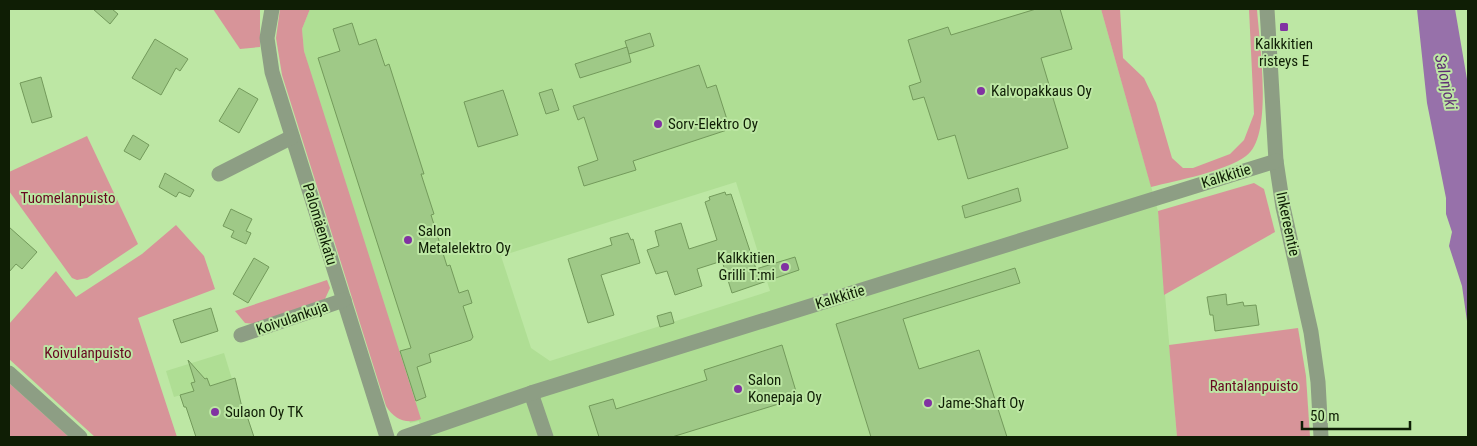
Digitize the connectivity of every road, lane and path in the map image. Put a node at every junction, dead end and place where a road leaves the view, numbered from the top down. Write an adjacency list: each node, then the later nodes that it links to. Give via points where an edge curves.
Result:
1 (272, 9): 3 (street, Palomäenkatu, via 267,38 270,60)
2 (1268, 9): 4 (street, Inkereentie)
3 (292, 137): 5 (street); 6 (street, Palomäenkatu)
4 (1276, 161): 9 (street, Kalkkitie); 14 (street, Inkereentie, via 1311,332)
5 (219, 174)
6 (344, 300): 7 (street, Koivulankuja); 11 (street, Palomäenkatu)
7 (241, 335)
8 (9, 373): 10 (street)
9 (531, 393): 12 (street, Kalkkitie); 13 (street)
10 (80, 437)
11 (387, 437)
12 (404, 437)
13 (546, 437)
14 (1321, 437)

